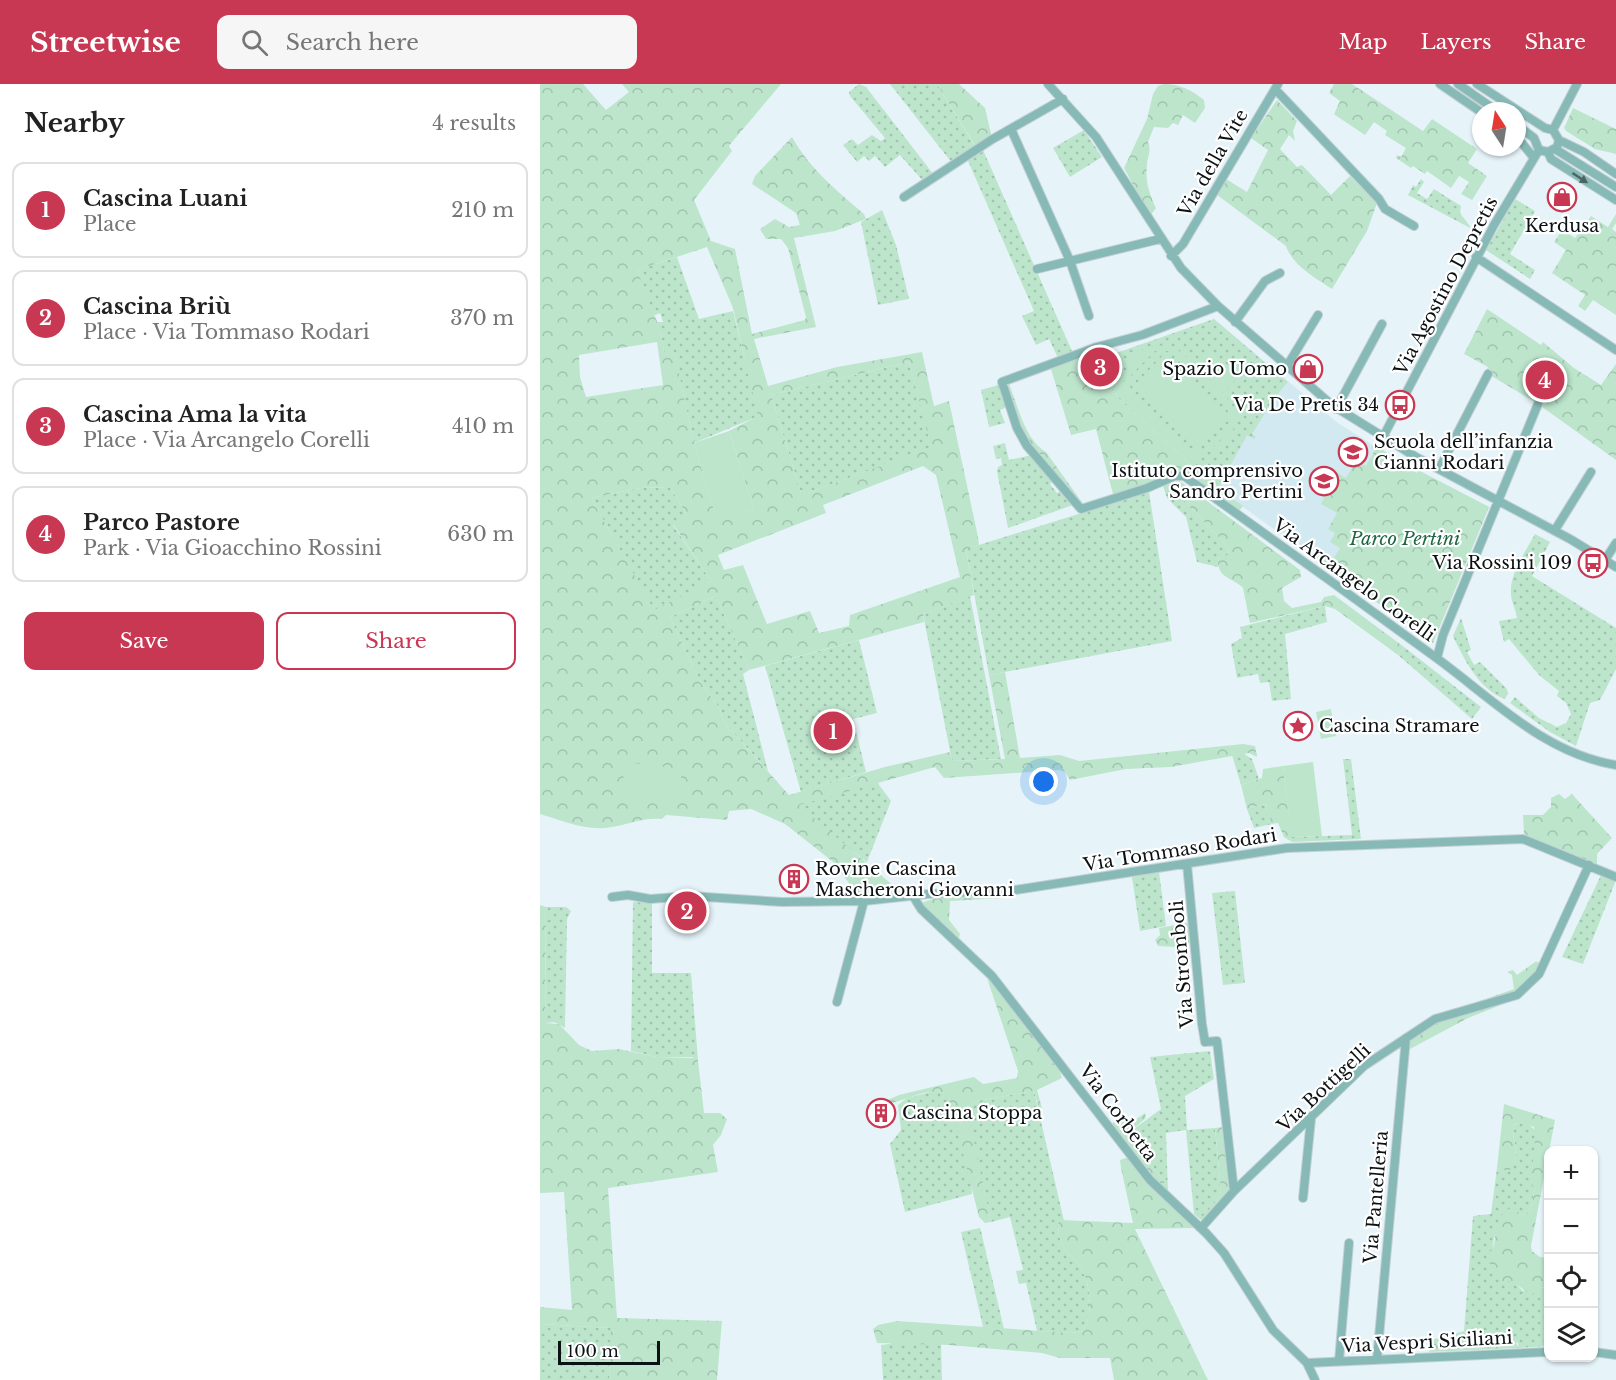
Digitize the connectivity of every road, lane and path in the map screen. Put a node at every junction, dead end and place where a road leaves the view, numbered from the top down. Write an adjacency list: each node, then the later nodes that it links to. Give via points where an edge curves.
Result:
1 (1048, 84): 7 (street)
2 (1440, 84): 9 (street)
3 (1458, 84): 8 (street)
4 (1477, 84): 11 (street)
5 (1577, 84): 11 (street)
6 (1277, 87): 24 (street, via 1385,209); 26 (street, Via della Vite)
7 (1063, 99): 10 (street); 25 (street, via 1101,145)
8 (1484, 102)
9 (1472, 106)
10 (1011, 129): 22 (street); 28 (street)
11 (1549, 129): 13 (street, via 1538,131); 14 (street)
12 (1526, 132): 13 (street)
13 (1534, 138): 16 (street)
14 (1559, 140): 17 (street); 20 (street)
15 (1526, 149): 19 (street)
16 (1539, 150): 17 (street); 19 (street, Via Agostino Depretis)
17 (1551, 151): 18 (street); 23 (street, one-way to 23, via 1551,159)
18 (1568, 156): 20 (street, via 1580,158 1604,174); 21 (street)
19 (1533, 158): 27 (street, Via Agostino Depretis)
20 (1614, 170)
21 (1616, 187)
22 (904, 197)
23 (1616, 200)
24 (1414, 226)
25 (1160, 239): 26 (street); 28 (street)
26 (1172, 256): 31 (street)
27 (1476, 257): 36 (street); 41 (street, Via Agostino Depretis)
28 (1070, 261): 29 (street); 33 (street)
29 (1037, 269)
30 (1280, 273): 34 (street, via 1265,281)
31 (1218, 306): 34 (street); 49 (street, Via Arcangelo Corelli, via 1002,382 1027,446 1081,509 1184,476)
32 (1318, 315): 37 (street)
33 (1089, 316)
34 (1235, 322): 37 (street)
35 (1382, 324): 40 (street)
36 (1616, 350)
37 (1287, 366): 40 (street)
38 (1488, 374): 42 (street)
39 (1538, 404): 44 (street)
40 (1336, 409): 41 (street)
41 (1383, 437): 42 (street)
42 (1439, 470): 44 (street)
43 (1591, 472): 45 (street)
44 (1499, 501): 45 (street); 49 (street, via 1443,634)
45 (1555, 530): 47 (street)
46 (1616, 543): 47 (street)
47 (1605, 560): 48 (street)
48 (1616, 567)
49 (1437, 658): 50 (street, via 1542,737 1593,761)
50 (1616, 765)
51 (1187, 864): 52 (street, Via Tommaso Rodari, via 1287,848 1523,839); 54 (street, Via Tommaso Rodari, via 1015,890); 60 (street, Via Stromboli, via 1202,1024 1205,1042 1217,1041)
52 (1589, 865): 53 (street, Via Tommaso Rodari); 58 (street, Via Bottigelli, via 1539,974 1528,987 1517,995 1435,1019)
53 (1616, 877)
54 (913, 896): 56 (street, Via Tommaso Rodari); 62 (street, Via Corbetta, via 921,909 992,976 1150,1180)
55 (612, 897): 56 (street, Via Tommaso Rodari)
56 (864, 901): 57 (street)
57 (837, 1002)
58 (1406, 1038): 59 (street, Via Bottigelli, via 1364,1066); 67 (street, Via Pantelleria)
59 (1311, 1119): 60 (street, Via Bottigelli); 61 (street)
60 (1234, 1191): 62 (street, Via Bottigelli)
61 (1303, 1198)
62 (1201, 1228): 69 (street, Via Corbetta, via 1229,1259 1269,1325)
63 (1349, 1243): 68 (street)
64 (1544, 1352): 67 (street, Via Vespri Siciliani)
65 (1598, 1353): 66 (street)
66 (1616, 1355)
67 (1377, 1359): 68 (street, Via Vespri Siciliani)
68 (1339, 1361): 69 (street, Via Vespri Siciliani)
69 (1308, 1366): 70 (street)
70 (1315, 1380)

